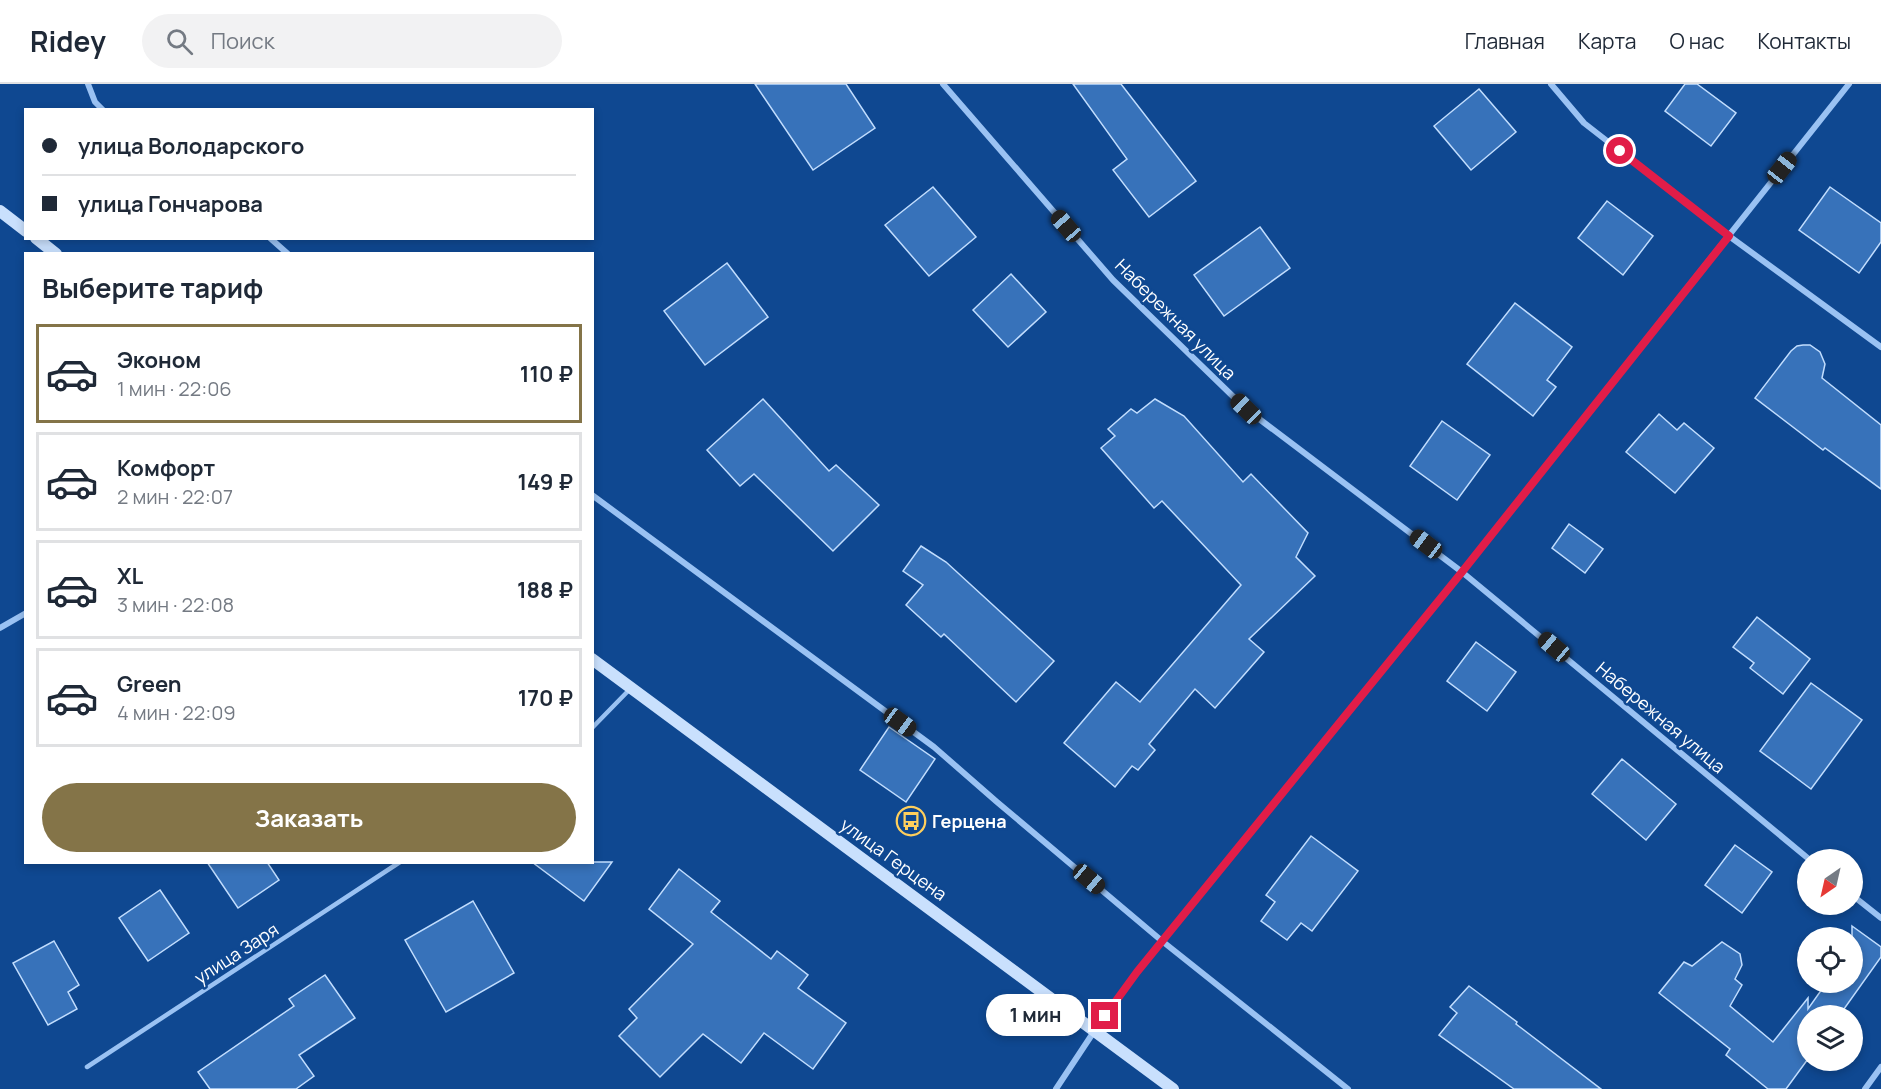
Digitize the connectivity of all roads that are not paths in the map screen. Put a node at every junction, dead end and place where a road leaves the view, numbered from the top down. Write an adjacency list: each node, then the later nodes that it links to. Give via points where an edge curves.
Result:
1 (88, 84): 5 (street)
2 (944, 84): 15 (street, Набережная улица, via 1113,280 1246,409)
3 (1551, 84): 8 (street, via 1584,123)
4 (1849, 84): 8 (street)
5 (101, 108)
6 (0, 212): 7 (main road)
7 (24, 230)
8 (1729, 236): 13 (street); 15 (street)
9 (38, 240): 11 (main road)
10 (272, 240): 12 (street)
11 (54, 252)
12 (286, 252)
13 (1881, 346)
14 (594, 496): 25 (street, via 934,747)
15 (1462, 572): 21 (street, Набережная улица); 25 (street)
16 (24, 614): 17 (street)
17 (0, 628)
18 (594, 660): 19 (main road, улица Герцена)
19 (631, 688): 20 (lane); 26 (main road, улица Герцена)
20 (594, 726)
21 (1797, 849)
22 (397, 864): 27 (lane, улица Заря)
23 (1863, 904): 24 (street)
24 (1881, 918)
25 (1162, 941): 26 (street); 31 (street)
26 (1095, 1030): 29 (street); 30 (main road, улица Герцена)
27 (87, 1067)
28 (1881, 1067): 32 (street)
29 (1056, 1089)
30 (1173, 1089)
31 (1348, 1089)
32 (1865, 1089)

